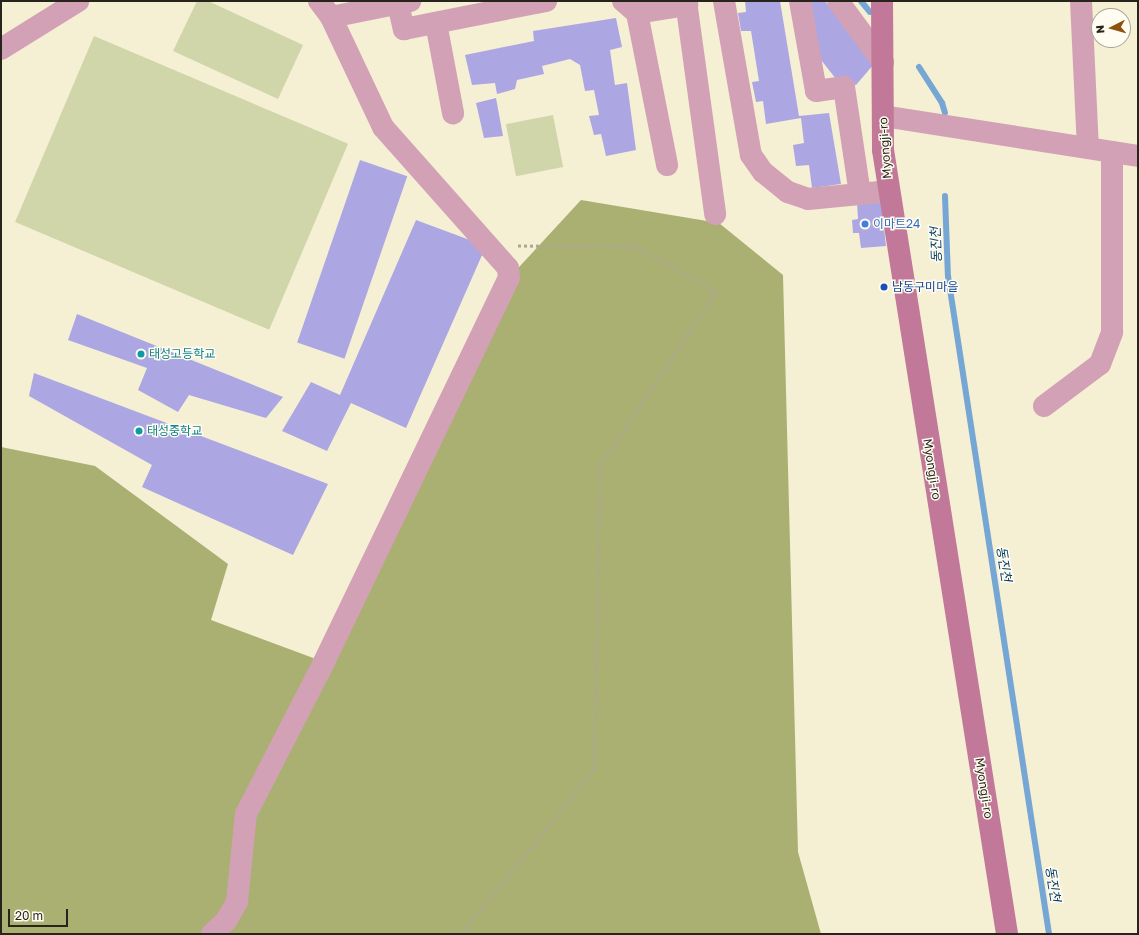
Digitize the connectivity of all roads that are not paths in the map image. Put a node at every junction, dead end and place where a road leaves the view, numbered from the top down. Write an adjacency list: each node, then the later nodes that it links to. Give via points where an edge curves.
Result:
1 (78, 1): 13 (street)
2 (546, 1): 12 (street)
3 (724, 1): 22 (street, via 751,156 773,182 808,199)
4 (800, 1): 22 (street, via 816,92 844,87)
5 (838, 1): 14 (street)
6 (882, 1): 14 (main road, Myongji-ro)
7 (1081, 1): 17 (street)
8 (404, 2): 11 (street); 12 (street, via 404,29)
9 (687, 3): 10 (street); 23 (street)
10 (630, 7): 20 (street)
11 (325, 9): 25 (street, via 383,127 508,268 509,278 328,655 246,814 237,902 226,921)
12 (436, 23): 15 (street)
13 (1, 49)
14 (882, 62): 16 (main road, Myongji-ro)
15 (453, 113)
16 (883, 116): 17 (street); 21 (main road, Myongji-ro, via 883,150)
17 (1088, 148): 18 (street)
18 (1112, 152): 19 (street); 24 (street, via 1112,332 1100,364)
19 (1138, 156)
20 (667, 165)
21 (889, 191): 22 (street); 26 (main road, Myongji-ro)
22 (860, 194)
23 (715, 214)
24 (1044, 406)
25 (212, 934)
26 (1007, 934)

